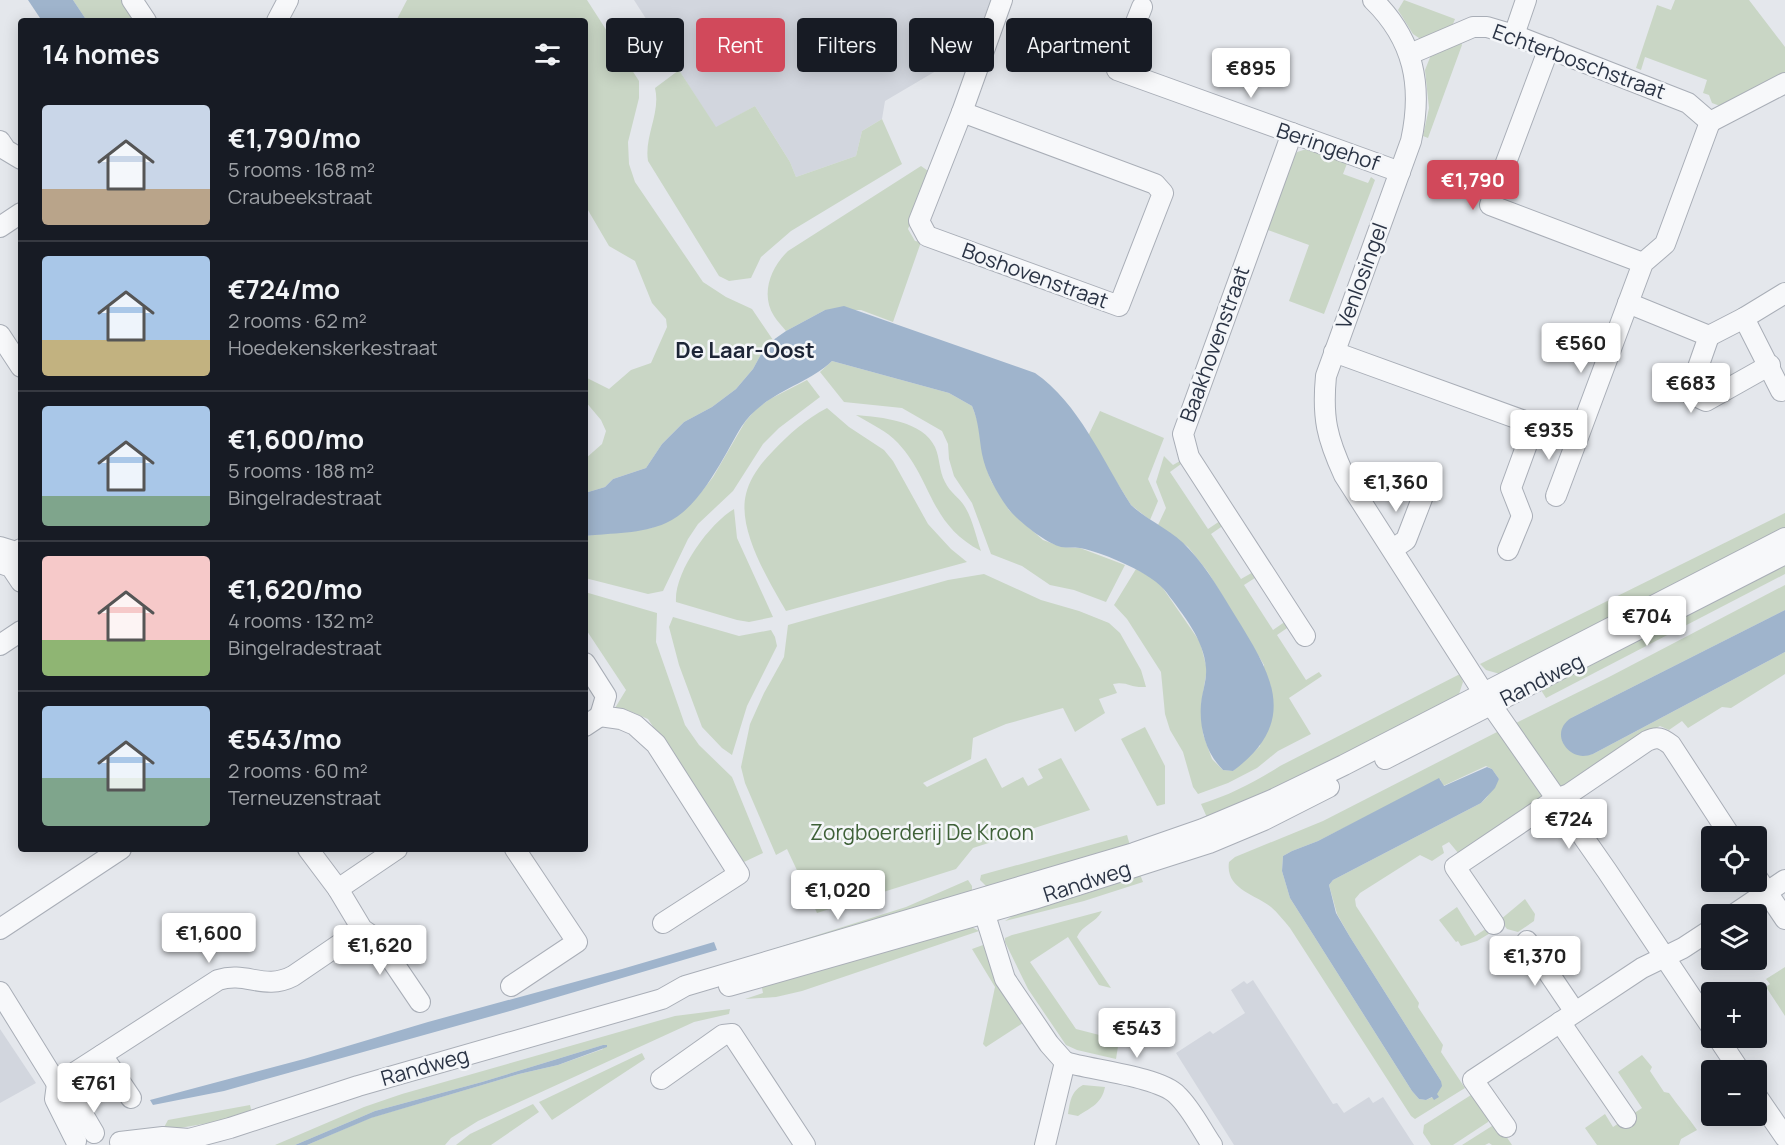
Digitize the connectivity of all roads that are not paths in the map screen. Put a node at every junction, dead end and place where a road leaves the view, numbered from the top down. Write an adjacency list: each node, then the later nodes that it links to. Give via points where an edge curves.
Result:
1 (132, 0): 7 (street)
2 (288, 0): 8 (street)
3 (1002, 0): 13 (street, Boshovenstraat)
4 (1373, 0): 11 (street, Venlosingel, via 1398,29)
5 (1527, 0): 9 (street)
6 (1142, 7): 15 (street, Beringehof, via 1118,70)
7 (144, 18)
8 (279, 18)
9 (1514, 35): 10 (street, Echterboschstraat); 11 (street, Echterboschstraat, via 1473,27)
10 (1549, 48): 14 (street, Echterboschstraat, via 1688,103); 21 (street, via 1490,205)
11 (1410, 54): 18 (street, Venlosingel, via 1416,118)
12 (1785, 82): 14 (street)
13 (962, 112): 13 (street, Boshovenstraat, via 1155,184 1163,193 1119,306 927,236 920,221)
14 (1710, 122): 21 (street, via 1665,244)
15 (1292, 133): 18 (street, Beringehof); 44 (street, Baakhovenstraat, via 1183,434 1189,457)
16 (0, 141): 17 (street)
17 (18, 157)
18 (1400, 172): 27 (street, Venlosingel)
19 (18, 215): 20 (street)
20 (0, 227)
21 (1643, 263): 23 (street)
22 (1785, 293): 24 (street)
23 (1628, 303): 26 (street); 32 (street)
24 (1744, 318): 26 (street); 29 (street)
25 (0, 335): 28 (street)
26 (1709, 336): 29 (street, via 1689,393 1706,400)
27 (1334, 352): 31 (street); 37 (street, Venlosingel, via 1324,400 1330,445 1344,475)
28 (18, 362)
29 (1770, 365): 30 (street, via 1781,391)
30 (1785, 389)
31 (1534, 425): 32 (street); 38 (street, via 1511,488 1522,516)
32 (1577, 440): 34 (street)
33 (1424, 496): 37 (street, via 1406,540)
34 (1556, 496)
35 (1785, 538): 47 (street, Randweg)
36 (0, 547): 39 (street)
37 (1393, 549): 47 (street, Venlosingel)
38 (1508, 550)
39 (18, 551)
40 (1785, 554): 47 (street, Randweg)
41 (0, 563): 42 (street, via 10,567)
42 (18, 578)
43 (18, 633): 45 (street)
44 (1305, 636)
45 (0, 645)
46 (588, 668): 48 (street, via 606,696)
47 (1488, 700): 49 (street, Venlosingel); 61 (street, Randweg, via 1264,820 1209,843)
48 (592, 721): 63 (street, via 621,719 635,725 656,744 739,874)
49 (1556, 799): 50 (street, via 1647,741 1662,738 1671,745); 64 (street, via 1455,867); 69 (street, Venlosingel)
50 (1724, 826)
51 (116, 852): 65 (street)
52 (310, 852): 57 (street)
53 (393, 852): 57 (street)
54 (516, 852): 70 (street, via 577,942)
55 (1785, 880): 56 (street)
56 (1767, 883)
57 (338, 889): 66 (street)
58 (1755, 892): 60 (street)
59 (1767, 892): 62 (street)
60 (1743, 904)
61 (982, 906): 76 (street, via 1005,979); 85 (street, Randweg, via 696,983 662,999 358,1086)
62 (1785, 919)
63 (663, 923)
64 (1494, 924)
65 (0, 928)
66 (362, 928): 72 (street, via 378,940); 75 (street, via 284,981 238,977 218,980)
67 (1701, 936): 69 (street)
68 (1527, 941): 74 (street)
69 (1664, 958): 73 (street, Venlosingel); 74 (street)
70 (511, 986)
71 (0, 992): 78 (street)
72 (420, 1002)
73 (1701, 1012)
74 (1567, 1017): 81 (street); 82 (street, via 1473,1080)
75 (102, 1055): 78 (street); 79 (street)
76 (1065, 1062): 89 (street); 90 (street, via 1167,1087 1182,1100)
77 (661, 1079): 88 (street, via 723,1035 732,1034)
78 (57, 1084): 83 (street, via 70,1092); 86 (street, via 55,1099)
79 (131, 1098)
80 (1767, 1111): 84 (street)
81 (1626, 1118)
82 (1506, 1127)
83 (94, 1133): 86 (street); 87 (street, via 112,1136)
84 (1785, 1137)
85 (184, 1142): 87 (street, Randweg, via 163,1137)
86 (75, 1143)
87 (121, 1144)
88 (805, 1145)
89 (1045, 1145)
90 (1212, 1145)

